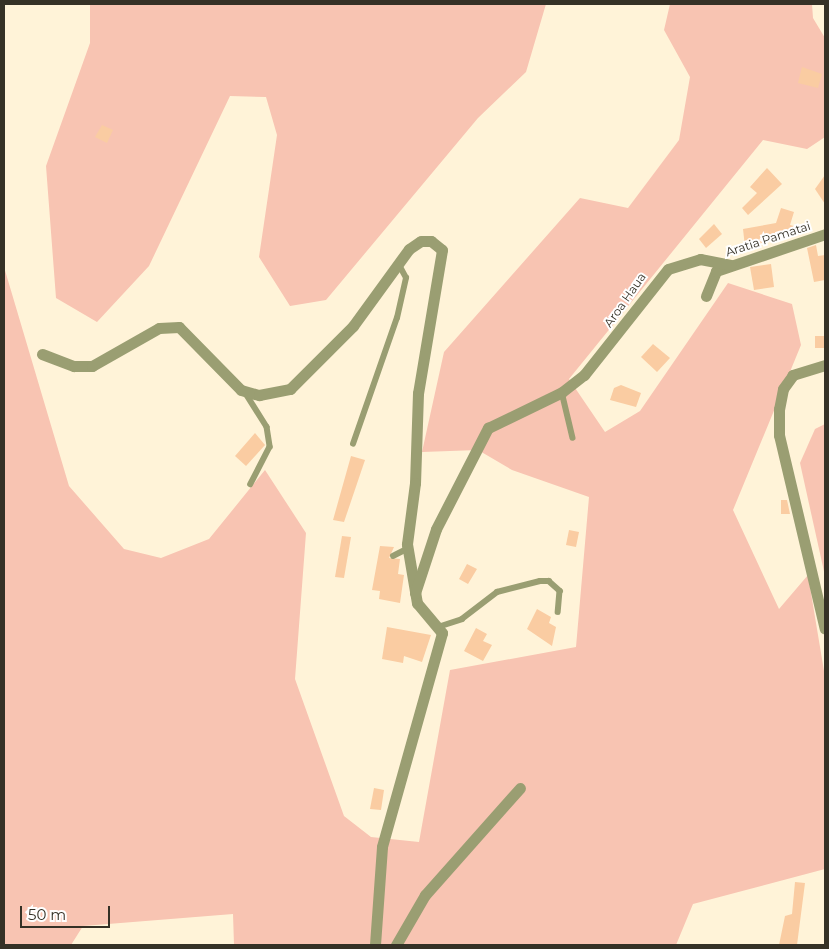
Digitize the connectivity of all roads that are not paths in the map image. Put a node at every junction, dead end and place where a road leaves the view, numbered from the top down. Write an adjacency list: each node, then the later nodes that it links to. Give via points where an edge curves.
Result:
1 (825, 234): 2 (street, Aratia Pamatai)
2 (730, 264): 4 (street, Aratia Pamatai, via 716,271); 8 (street, Aroa Haua, via 688,259 658,276 632,319 584,375)
3 (400, 266): 7 (street, via 304,379 271,393); 10 (lane, via 406,278 397,318); 12 (street, via 409,249 421,240 435,242 442,250 418,393 417,464)
4 (706, 296)
5 (42, 354): 7 (street, via 74,366 92,366 159,328 179,327)
6 (825, 365): 17 (street, via 793,375 783,389 778,409 779,435)
7 (243, 390): 11 (lane, via 267,426 270,447)
8 (562, 392): 9 (lane); 14 (street, Aroa Haua, via 488,428 436,529)
9 (572, 438)
10 (353, 444)
11 (251, 484)
12 (407, 549): 13 (lane); 14 (street)
13 (393, 556)
14 (414, 594): 16 (street)
15 (558, 612): 16 (lane, via 560,591 548,581 540,581 497,592 462,619)
16 (438, 626): 19 (street, via 441,643 382,847)
17 (825, 629)
18 (520, 788): 20 (street, via 425,895)
19 (374, 945)
20 (396, 945)

